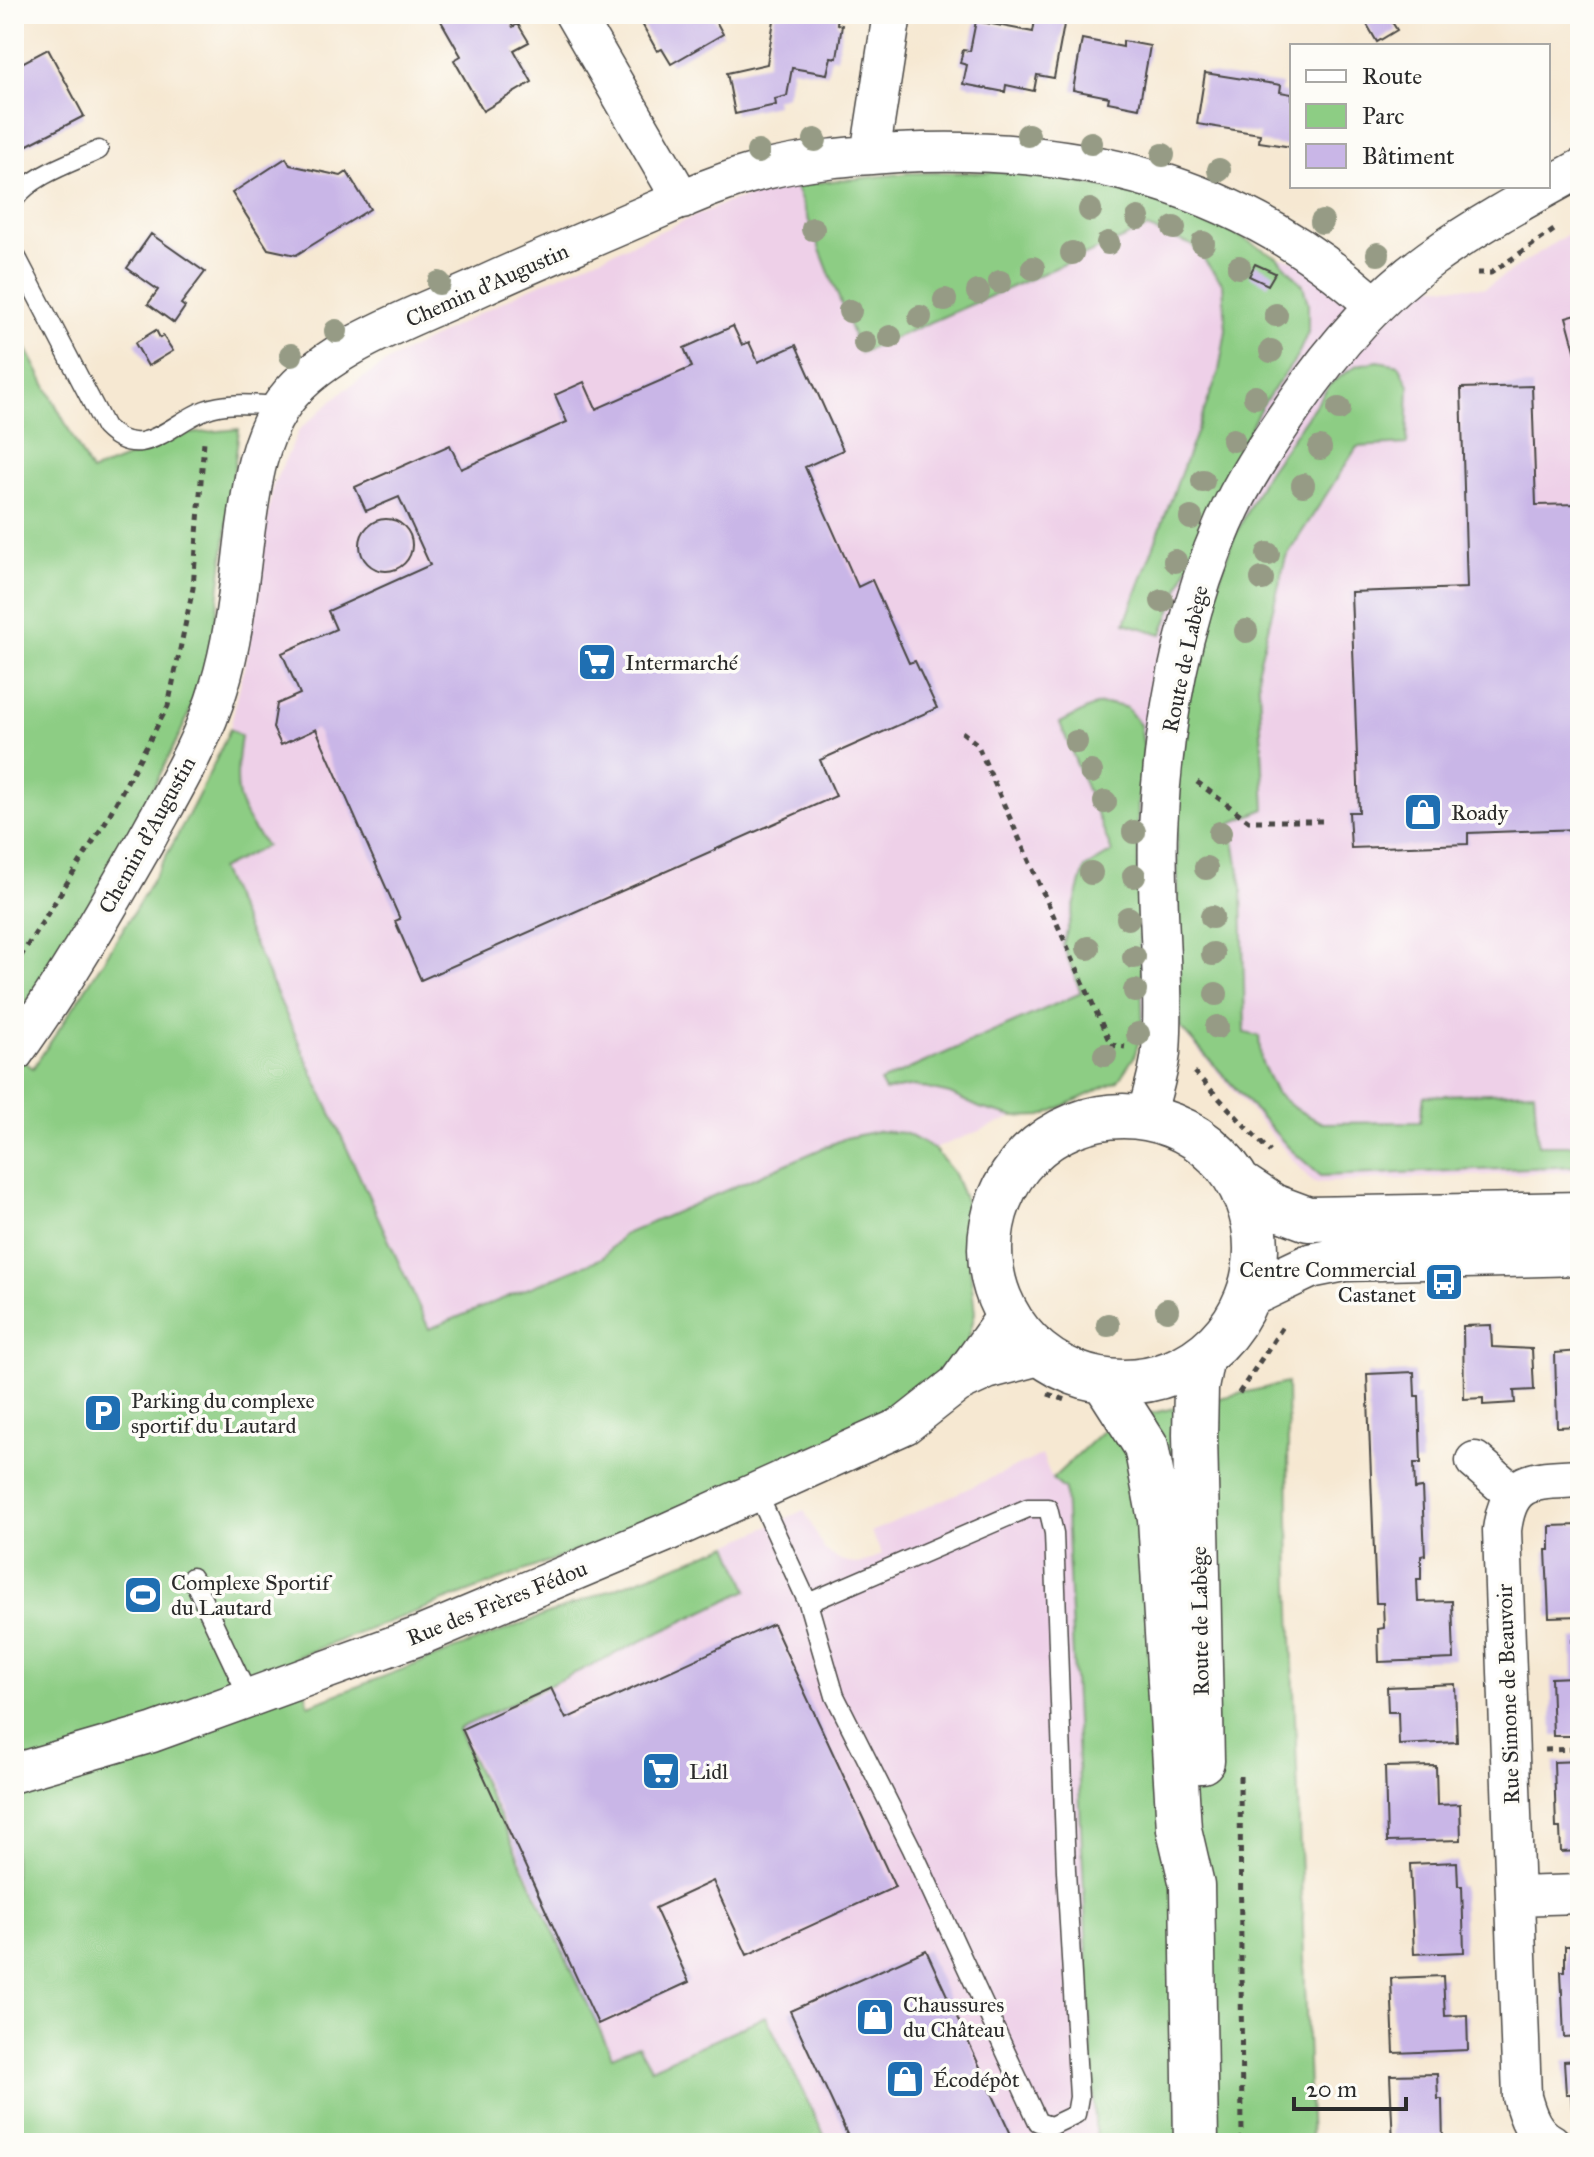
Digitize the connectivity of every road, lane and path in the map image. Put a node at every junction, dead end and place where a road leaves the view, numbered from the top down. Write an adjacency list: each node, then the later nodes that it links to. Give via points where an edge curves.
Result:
1 (574, 14): 9 (street)
2 (892, 14): 4 (street)
3 (99, 150): 8 (lane, via 48,174)
4 (870, 155): 9 (street, Chemin d'Augustin, via 761,171); 11 (street, Chemin d'Augustin, via 1000,152 1122,170 1185,188 1290,241)
5 (1580, 169): 6 (street, Route de Labège)
6 (1550, 186)
7 (1546, 188): 11 (street, Route de Labège, via 1430,259)
8 (14, 200)
9 (682, 200): 12 (street, Chemin d'Augustin, via 350,347 301,382)
10 (14, 252): 13 (lane, via 105,427 114,435 139,443)
11 (1375, 306): 15 (street, Route de Labège, via 1318,371 1264,449 1225,521 1195,601)
12 (280, 406): 13 (lane); 18 (street, Chemin d'Augustin, via 254,474 232,636 209,719 85,947)
13 (207, 409): 17 (path, Chemin d'Augustin, via 193,588 168,706 106,821)
14 (962, 732): 19 (path, via 977,744 1111,1045)
15 (1165, 757): 16 (path, via 1249,821); 19 (street, Route de Labège, via 1158,829)
16 (1323, 821)
17 (14, 967)
18 (14, 1053)
19 (1161, 1054): 20 (street, Route de Labège); 21 (path, via 1195,1072)
20 (1146, 1117): 22 (street, via 1184,1129 1216,1153); 26 (street, via 1103,1116 1061,1129 1026,1155 1001,1190 989,1246 991,1275)
21 (1276, 1158)
22 (1240, 1184): 23 (street, via 1273,1206 1308,1219); 25 (street, via 1254,1220 1257,1257)
23 (1580, 1214)
24 (1580, 1253): 25 (street, via 1345,1259 1310,1266)
25 (1249, 1295): 29 (street, via 1235,1322)
26 (1006, 1316): 28 (street); 31 (street, Rue des Frères Fédou)
27 (1288, 1319): 32 (path)
28 (1043, 1355): 30 (street, via 1065,1370); 31 (street, Rue des Frères Fédou)
29 (1202, 1356): 30 (street, via 1165,1376); 42 (street, Route de Labège, via 1195,1434 1204,1834)
30 (1105, 1382): 42 (street, Route de Labège, via 1146,1446 1160,1519 1179,1829)
31 (957, 1384): 35 (street, Rue des Frères Fédou, via 905,1425)
32 (1238, 1394)
33 (1475, 1461): 36 (street)
34 (1580, 1478): 36 (street, via 1529,1483)
35 (757, 1492): 38 (lane); 39 (street, Rue des Frères Fédou, via 422,1635)
36 (1512, 1493): 44 (street, Rue Simone de Beauvoir, via 1502,1530)
37 (192, 1577): 39 (lane)
38 (808, 1603): 38 (lane, via 835,1696 1038,2122 1051,2126 1076,2114 1054,1533 1048,1508 1028,1508)
39 (249, 1698): 41 (street, Rue des Frères Fédou)
40 (1240, 1767): 46 (path)
41 (14, 1773)
42 (1192, 1885): 45 (street, Route de Labège)
43 (1580, 1894): 44 (street)
44 (1515, 1896): 47 (street, Rue Simone de Beauvoir, via 1522,2097 1529,2121)
45 (1196, 2143)
46 (1242, 2143)
47 (1551, 2143)

